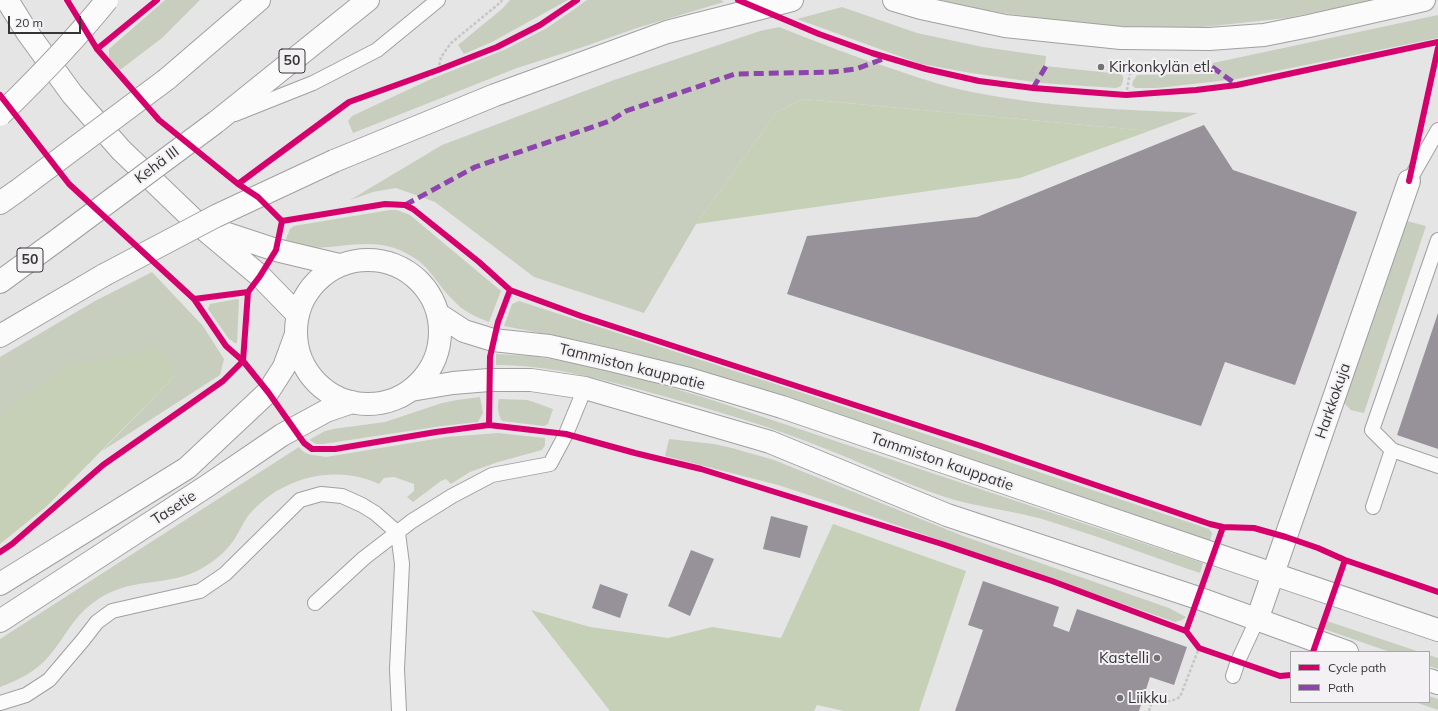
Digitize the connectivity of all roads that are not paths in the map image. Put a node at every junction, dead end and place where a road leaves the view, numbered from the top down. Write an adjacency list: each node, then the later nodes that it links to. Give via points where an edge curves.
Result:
1 (7, 0): 16 (main road, via 72,94 121,150)
2 (107, 0): 11 (main road, bridge, via 90,22)
3 (259, 0): 15 (main road, bridge, via 167,79)
4 (368, 0): 12 (main road, Kehä III / 50)
5 (438, 0): 12 (lane, via 377,50 313,83)
6 (792, 0): 22 (main road, bridge, via 667,32 494,95 334,161 216,216 104,274)
7 (881, 0): 10 (lane)
8 (894, 0): 10 (main road)
9 (1424, 0): 10 (main road, via 1271,33 1209,39 1121,38 1005,26)
10 (921, 8)
11 (0, 115)
12 (216, 122): 19 (main road, Kehä III / 50, bridge)
13 (1438, 130): 14 (lane)
14 (1409, 181): 30 (main road, Harkkokuja)
15 (0, 203)
16 (198, 224): 18 (main road, via 276,250); 21 (main road, via 260,276)
17 (1438, 240): 26 (lane, via 1372,430)
18 (339, 265): 20 (main road, via 356,260 379,260 399,266 423,284); 21 (main road, Tasetie, via 321,277 308,292)
19 (0, 282)
20 (441, 316): 24 (main road, via 437,353 428,372); 30 (main road, Tammiston kauppatie, via 464,331 493,340 549,346 611,360 782,407)
21 (297, 324): 25 (main road, via 297,343 302,361 314,379 328,392); 31 (main road, Tasetie, via 284,367 268,392 187,468)
22 (0, 336)
23 (586, 388): 24 (main road, via 531,380 489,380 453,382); 29 (lane, via 550,464 492,474 412,521); 33 (main road, via 770,442 947,515)
24 (411, 390): 25 (main road, via 391,400 370,404)
25 (352, 402): 34 (main road, Tasetie, via 326,411 282,435)
26 (1392, 450): 27 (lane); 28 (lane)
27 (1438, 466)
28 (1373, 507)
29 (398, 533): 32 (lane, via 364,558); 38 (lane, via 375,513 342,496 321,494 300,500 226,574 200,591 112,611 97,622 49,680 26,695); 39 (lane, via 402,564 396,669)
30 (1273, 574): 33 (main road, Harkkokuja); 35 (main road, Tammiston kauppatie)
31 (0, 584)
32 (315, 603)
33 (1257, 620): 36 (main road); 37 (lane)
34 (0, 621)
35 (1438, 630)
36 (1344, 651)
37 (1233, 676)
38 (0, 703)
39 (399, 711)

